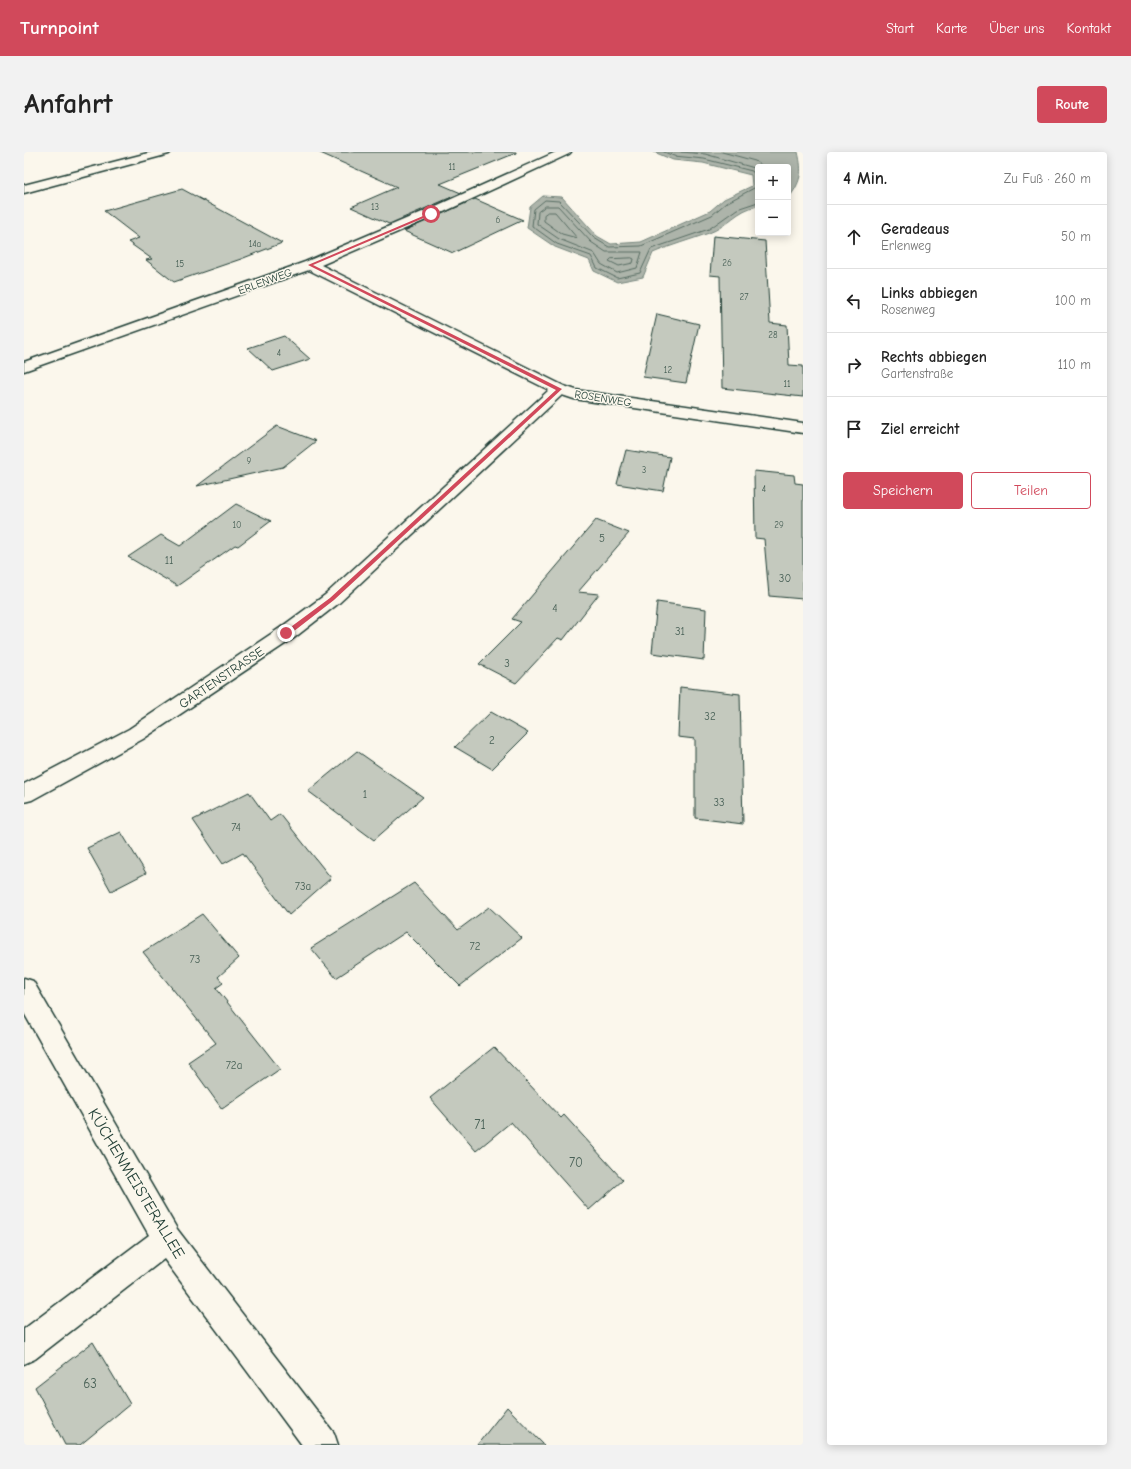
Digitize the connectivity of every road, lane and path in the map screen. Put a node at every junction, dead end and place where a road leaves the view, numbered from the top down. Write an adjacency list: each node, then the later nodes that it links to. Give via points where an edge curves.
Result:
1 (165, 152): 3 (street)
2 (554, 153): 4 (street, ERLENWEG, via 431,214)
3 (24, 189)
4 (310, 265): 5 (street, ERLENWEG); 6 (street, ROSENWEG)
5 (24, 367)
6 (559, 389): 7 (street, ROSENWEG, via 574,394); 8 (street, GARTENSTRASSE, via 332,599 292,629 136,734)
7 (803, 428)
8 (24, 794)
9 (24, 989): 10 (street, KÜCHENMEISTERALLEE)
10 (167, 1239): 11 (street); 12 (street, KÜCHENMEISTERALLEE)
11 (24, 1348)
12 (322, 1445)

